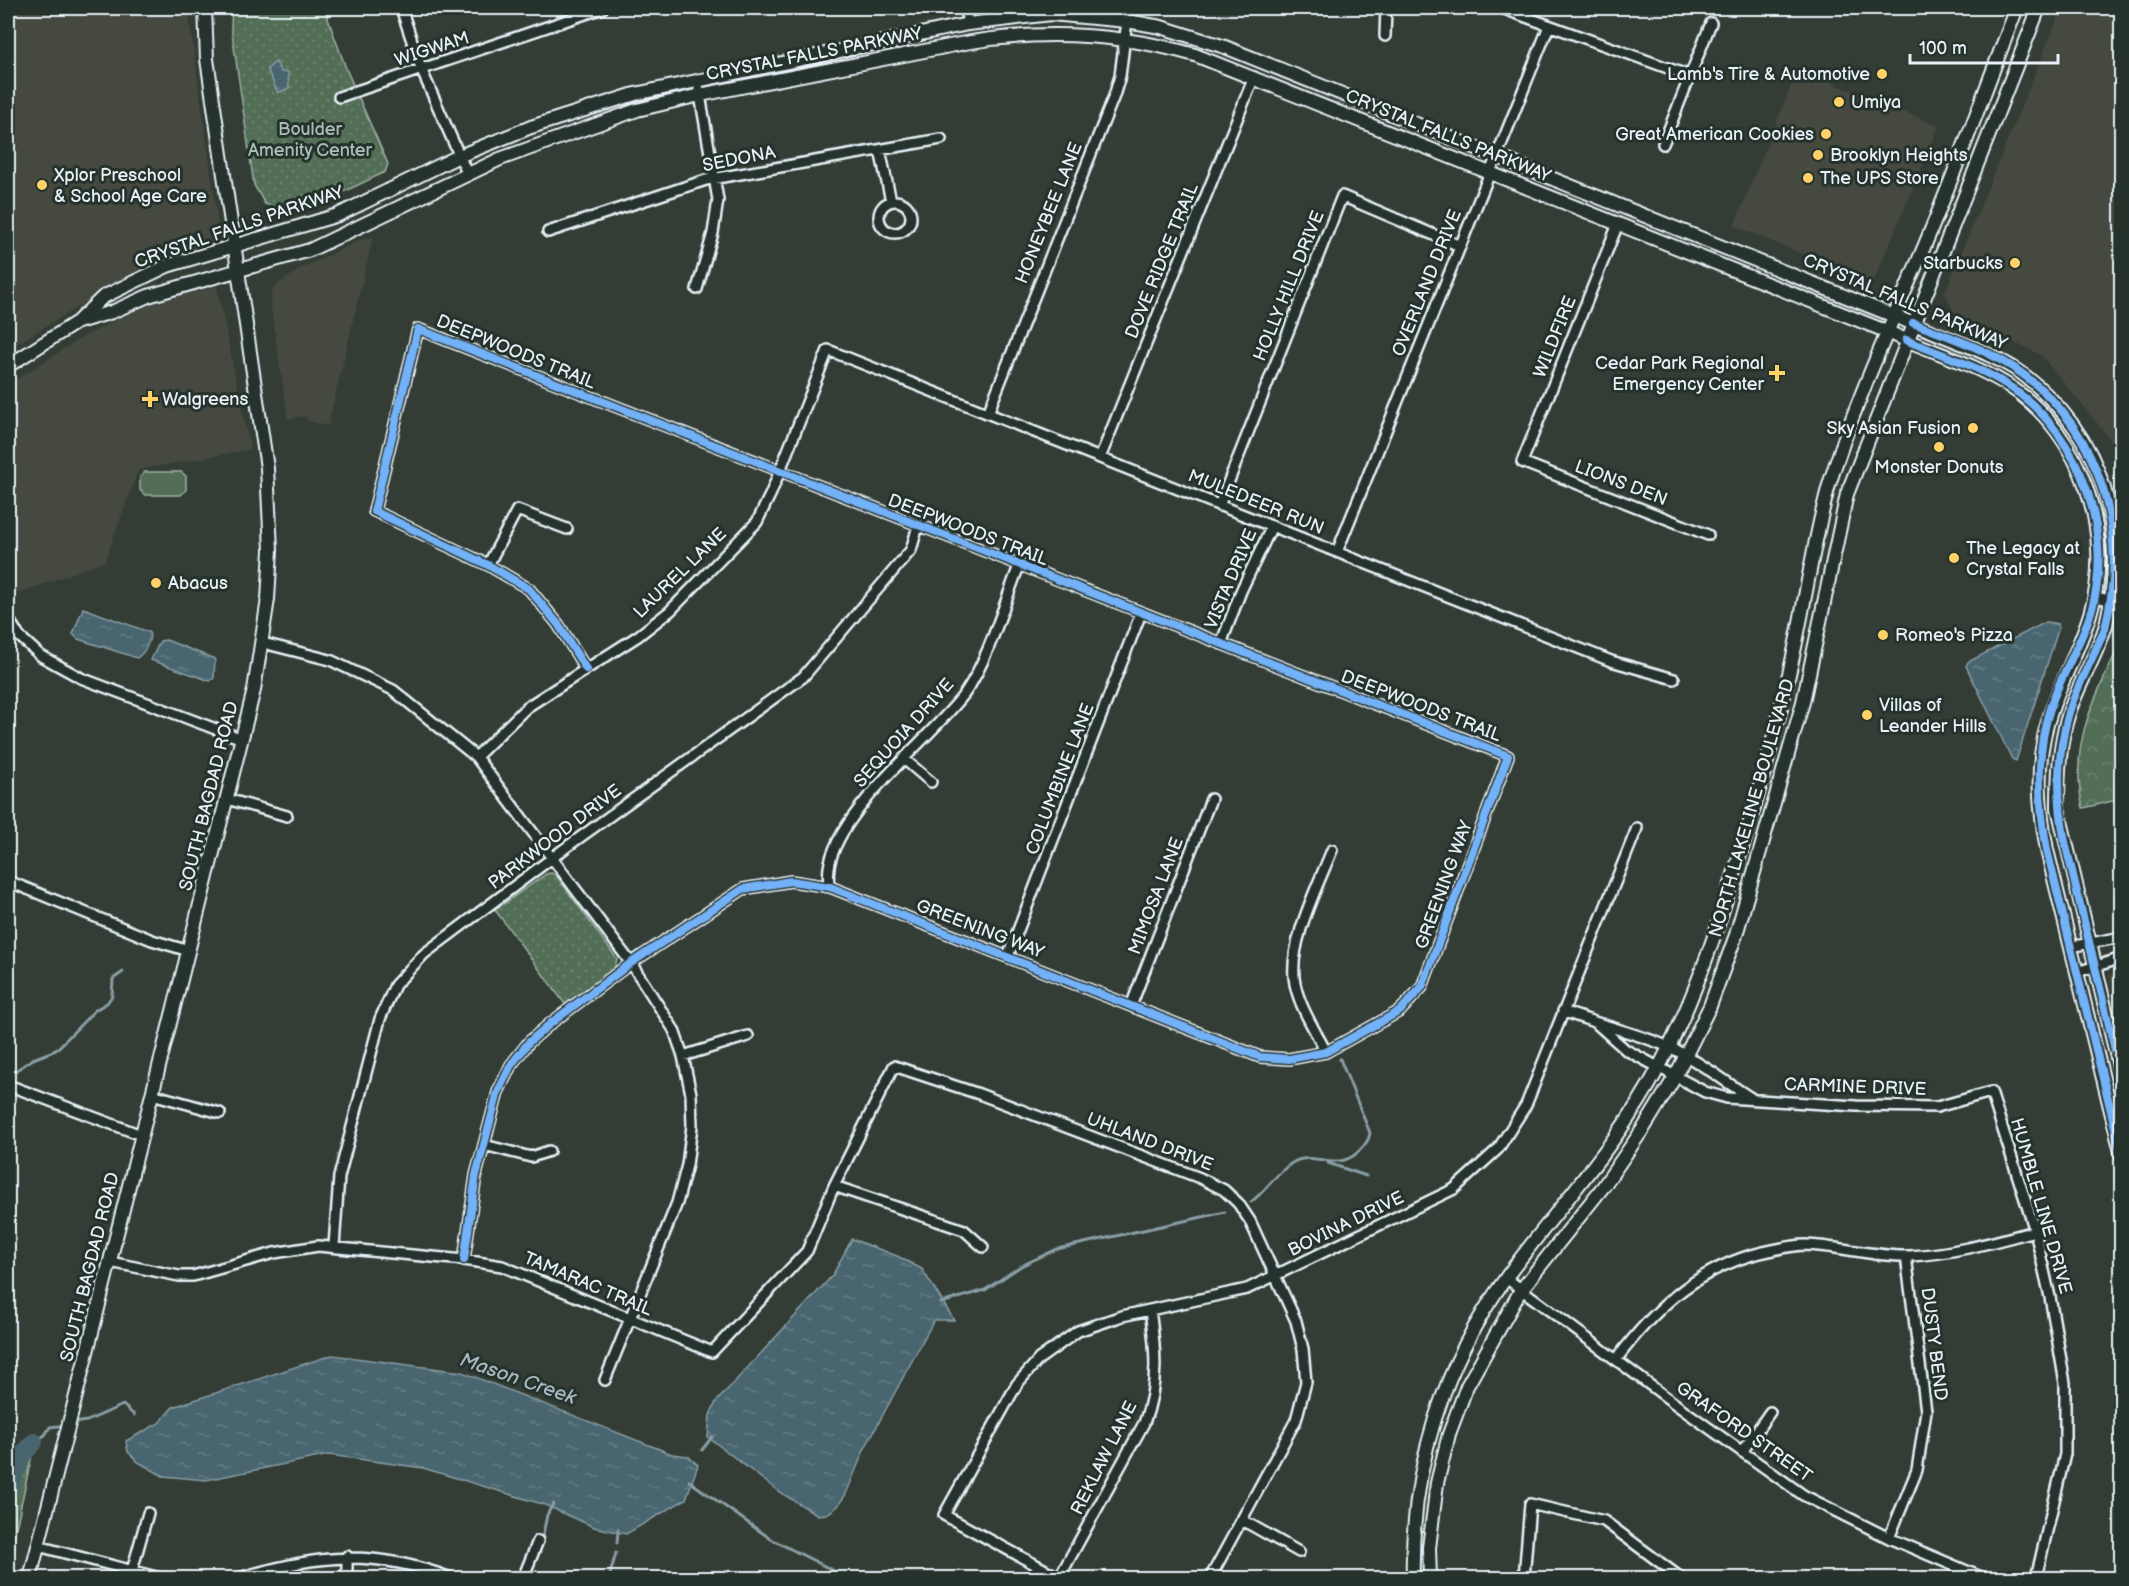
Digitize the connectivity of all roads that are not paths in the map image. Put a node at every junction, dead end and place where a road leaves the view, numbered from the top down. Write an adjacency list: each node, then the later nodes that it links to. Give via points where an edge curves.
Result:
1 (205, 8): 34 (main road, SOUTH BAGDAD ROAD, via 207,59)
2 (400, 8): 15 (street)
3 (603, 8): 15 (street, WIGWAM)
4 (965, 8): 11 (street)
5 (1386, 8): 13 (street)
6 (1501, 8): 12 (street)
7 (2017, 9): 8 (main road); 38 (main road, NORTH LAKELINE BOULEVARD)
8 (2037, 12): 40 (main road, NORTH LAKELINE BOULEVARD)
9 (1127, 21): 11 (main road, CRYSTAL FALLS PARKWAY, via 1051,14); 14 (street, HONEYBEE LANE); 25 (main road, CRYSTAL FALLS PARKWAY, via 1225,47)
10 (1711, 23): 16 (street)
11 (968, 24): 18 (main road, CRYSTAL FALLS PARKWAY)
12 (1549, 26): 16 (street); 25 (street, OVERLAND DRIVE)
13 (1385, 36)
14 (1125, 38): 17 (main road, CRYSTAL FALLS PARKWAY, via 1195,55); 19 (main road, CRYSTAL FALLS PARKWAY, via 1056,33 1007,35); 45 (street, HONEYBEE LANE, via 1114,96)
15 (422, 71): 20 (street, WIGWAM); 24 (street)
16 (1690, 76): 22 (street)
17 (1254, 77): 26 (main road, CRYSTAL FALLS PARKWAY); 46 (street, DOVE RIDGE TRAIL)
18 (697, 79): 19 (street); 24 (main road, CRYSTAL FALLS PARKWAY, via 582,109)
19 (700, 95): 27 (main road, CRYSTAL FALLS PARKWAY, via 637,110 536,144); 28 (street)
20 (339, 97)
21 (941, 138): 23 (street, SEDONA)
22 (1663, 144)
23 (880, 150): 28 (street, SEDONA); 29 (street)
24 (459, 156): 27 (street); 30 (main road, CRYSTAL FALLS PARKWAY)
25 (1497, 156): 26 (street, OVERLAND DRIVE); 38 (main road, CRYSTAL FALLS PARKWAY)
26 (1490, 172): 31 (main road, CRYSTAL FALLS PARKWAY); 35 (street, OVERLAND DRIVE)
27 (467, 173): 32 (main road, CRYSTAL FALLS PARKWAY)
28 (716, 179): 33 (street, SEDONA); 37 (street, via 718,200 713,233)
29 (891, 201)
30 (339, 214): 32 (main road); 34 (main road, CRYSTAL FALLS PARKWAY)
31 (1618, 224): 41 (main road, CRYSTAL FALLS PARKWAY); 47 (street, WILDFIRE)
32 (348, 232): 36 (main road, CRYSTAL FALLS PARKWAY, via 310,250)
33 (548, 232)
34 (234, 246): 36 (main road, SOUTH BAGDAD ROAD); 39 (main road, CRYSTAL FALLS PARKWAY, via 167,266 125,286 103,297)
35 (1460, 246): 49 (street, HOLLY HILL DRIVE, via 1342,196); 54 (street, OVERLAND DRIVE)
36 (239, 271): 39 (main road, CRYSTAL FALLS PARKWAY, via 148,296); 61 (main road, SOUTH BAGDAD ROAD, via 270,509 269,589)
37 (697, 289)
38 (1895, 315): 40 (main road, CRYSTAL FALLS PARKWAY); 41 (main road, NORTH LAKELINE BOULEVARD)
39 (77, 322): 44 (main road, CRYSTAL FALLS PARKWAY)
40 (1913, 322): 42 (main road, NORTH LAKELINE BOULEVARD); 58 (main road, CRYSTAL FALLS PARKWAY, via 2016,370 2072,421 2093,452 2117,525)
41 (1888, 332): 42 (main road, CRYSTAL FALLS PARKWAY); 91 (main road, NORTH LAKELINE BOULEVARD, via 1829,486 1792,664 1715,940)
42 (1906, 340): 57 (main road, CRYSTAL FALLS PARKWAY, via 1993,377 2030,402 2053,426 2075,461 2094,518 2098,552); 94 (main road, NORTH LAKELINE BOULEVARD, via 1847,494 1803,702 1736,934)
43 (828, 350): 45 (street, MULEDEER RUN); 48 (street, LAUREL LANE)
44 (8, 366)
45 (988, 413): 46 (street, MULEDEER RUN)
46 (1100, 458): 49 (street, MULEDEER RUN)
47 (1522, 462): 53 (street, LIONS DEN)
48 (779, 471): 50 (street, DEEPWOODS TRAIL); 55 (street, DEEPWOODS TRAIL, via 418,329 374,511); 63 (street, LAUREL LANE, via 757,522 670,611)
49 (1219, 506): 51 (street, MULEDEER RUN)
50 (918, 526): 56 (street, DEEPWOODS TRAIL); 75 (street, PARKWOOD DRIVE, via 911,550 803,677)
51 (1272, 526): 54 (street, MULEDEER RUN); 62 (street, VISTA DRIVE)
52 (567, 529): 55 (street, via 517,510)
53 (1708, 535)
54 (1337, 552): 64 (street, MULEDEER RUN, via 1611,661)
55 (488, 565): 63 (street, via 539,600)
56 (1019, 566): 59 (street, DEEPWOODS TRAIL); 68 (street, SEQUOIA DRIVE, via 972,682 954,707)
57 (2094, 597): 58 (street); 80 (main road, CRYSTAL FALLS PARKWAY, via 2052,703 2039,775 2047,850)
58 (2117, 602): 79 (main road, CRYSTAL FALLS PARKWAY, via 2068,715 2058,772 2058,808)
59 (1142, 613): 62 (street, DEEPWOODS TRAIL); 82 (street, COLUMBINE LANE)
60 (8, 618): 65 (street, via 19,636 41,656 81,678)
61 (263, 643): 65 (main road, SOUTH BAGDAD ROAD); 67 (street, via 330,660 393,690)
62 (1221, 644): 66 (street, DEEPWOODS TRAIL)
63 (586, 669): 67 (street, LAUREL LANE, via 527,707)
64 (1674, 679)
65 (242, 739): 70 (main road, SOUTH BAGDAD ROAD)
66 (1508, 756): 92 (street, GREENING WAY, via 1422,987 1400,1011)
67 (476, 757): 75 (street)
68 (904, 759): 69 (street); 77 (street, SEQUOIA DRIVE, via 848,824 828,871)
69 (931, 782)
70 (227, 799): 72 (street); 81 (main road, SOUTH BAGDAD ROAD)
71 (1211, 799): 87 (street, MIMOSA LANE)
72 (287, 816)
73 (1637, 828): 88 (street, BOVINA DRIVE)
74 (1332, 850): 92 (street, via 1301,932 1294,963 1301,1001)
75 (553, 857): 84 (street); 110 (street, PARKWOOD DRIVE, via 424,954 395,985 380,1019 339,1177)
76 (8, 881): 81 (street, via 152,940)
77 (830, 887): 82 (street, GREENING WAY); 84 (street, GREENING WAY, via 791,881 743,889)
78 (2121, 937): 79 (street)
79 (2090, 945): 80 (street); 85 (main road, CRYSTAL FALLS PARKWAY)
80 (2070, 947): 86 (main road, CRYSTAL FALLS PARKWAY)
81 (189, 951): 101 (main road, SOUTH BAGDAD ROAD)
82 (1008, 956): 87 (street, GREENING WAY)
83 (2121, 958): 85 (street)
84 (632, 963): 93 (street, via 667,1016); 105 (street, GREENING WAY, via 551,1023 519,1053 498,1092)
85 (2094, 967): 86 (street); 98 (main road, CRYSTAL FALLS PARKWAY)
86 (2077, 972): 107 (main road, CRYSTAL FALLS PARKWAY)
87 (1131, 1006): 92 (street, GREENING WAY, via 1260,1057 1289,1059)
88 (1563, 1011): 89 (street, CARMINE DRIVE); 115 (street, BOVINA DRIVE, via 1517,1120 1498,1149 1477,1170 1454,1189)
89 (1598, 1025): 91 (street, CARMINE DRIVE, via 1618,1027); 96 (street, CARMINE DRIVE, via 1626,1050)
90 (748, 1036): 93 (street)
91 (1668, 1047): 94 (street, CARMINE DRIVE); 96 (main road, NORTH LAKELINE BOULEVARD)
92 (1326, 1052)
93 (683, 1056): 119 (street, via 692,1110 687,1165 677,1203)
94 (1687, 1056): 97 (main road, NORTH LAKELINE BOULEVARD); 102 (street, CARMINE DRIVE)
95 (894, 1066): 108 (street, TAMARAC TRAIL); 115 (street, UHLAND DRIVE, via 979,1094 1224,1190 1250,1221)
96 (1658, 1068): 97 (street, CARMINE DRIVE); 116 (main road, NORTH LAKELINE BOULEVARD, via 1626,1121)
97 (1675, 1077): 102 (street, CARMINE DRIVE, via 1726,1098); 117 (main road, NORTH LAKELINE BOULEVARD, via 1603,1187)
98 (2121, 1079)
99 (8, 1085): 104 (street)
100 (1991, 1092): 102 (street, CARMINE DRIVE, via 1937,1107); 109 (street, HUMBLE LINE DRIVE)
101 (152, 1094): 103 (street); 104 (main road, SOUTH BAGDAD ROAD)
102 (1751, 1098)
103 (219, 1113)
104 (141, 1135): 114 (main road, SOUTH BAGDAD ROAD)
105 (484, 1145): 106 (street, via 531,1156); 113 (street, GREENING WAY, via 470,1206)
106 (549, 1151)
107 (2121, 1156)
108 (834, 1186): 111 (street, via 964,1230); 119 (street, TAMARAC TRAIL, via 807,1251 712,1352)
109 (2035, 1231): 112 (street, via 1948,1254); 145 (street, HUMBLE LINE DRIVE, via 2065,1383 2066,1420 2065,1454)
110 (334, 1246): 113 (street, TAMARAC TRAIL); 114 (street, TAMARAC TRAIL, via 292,1249 193,1276)
111 (983, 1247)
112 (1906, 1256): 120 (street, via 1802,1245 1753,1254 1683,1288 1655,1311); 126 (street, DUSTY BEND, via 1926,1412 1917,1470)
113 (464, 1260): 119 (street, TAMARAC TRAIL, via 502,1266)
114 (110, 1262): 128 (main road, SOUTH BAGDAD ROAD)
115 (1275, 1276): 118 (street, BOVINA DRIVE, via 1218,1297); 125 (street, UHLAND DRIVE, via 1296,1321 1305,1382 1296,1420)
116 (1506, 1278): 117 (street, GRAFORD STREET); 140 (main road, NORTH LAKELINE BOULEVARD, via 1466,1342 1433,1418 1418,1479 1412,1532)
117 (1521, 1290): 120 (street, GRAFORD STREET); 141 (main road, NORTH LAKELINE BOULEVARD, via 1467,1386 1449,1434 1433,1515)
118 (1150, 1310): 138 (street, REKLAW LANE, via 1156,1361 1151,1404); 138 (street, BOVINA DRIVE, via 1078,1331 1039,1359 1008,1397 944,1515)
119 (630, 1319): 121 (street)
120 (1616, 1360): 123 (street, GRAFORD STREET)
121 (605, 1380)
122 (1770, 1412): 123 (street)
123 (1742, 1452): 126 (street, GRAFORD STREET, via 1803,1495)
124 (148, 1513): 131 (street)
125 (1242, 1520): 129 (street); 139 (street, UHLAND DRIVE)
126 (1889, 1538): 144 (street, GRAFORD STREET)
127 (538, 1541): 137 (street)
128 (38, 1546): 131 (street); 132 (main road, SOUTH BAGDAD ROAD)
129 (1299, 1552)
130 (347, 1556): 134 (street, via 294,1563); 135 (street); 136 (street, via 415,1565)
131 (130, 1575): 133 (street)
132 (30, 1578)
133 (160, 1578)
134 (239, 1578)
135 (347, 1578)
136 (451, 1578)
137 (523, 1578)
138 (1059, 1578)
139 (1210, 1578)
140 (1413, 1578)
141 (1430, 1578)
142 (1524, 1578): 143 (street, via 1530,1504 1605,1521)
143 (1681, 1578)
144 (1983, 1578)
145 (2036, 1578)

